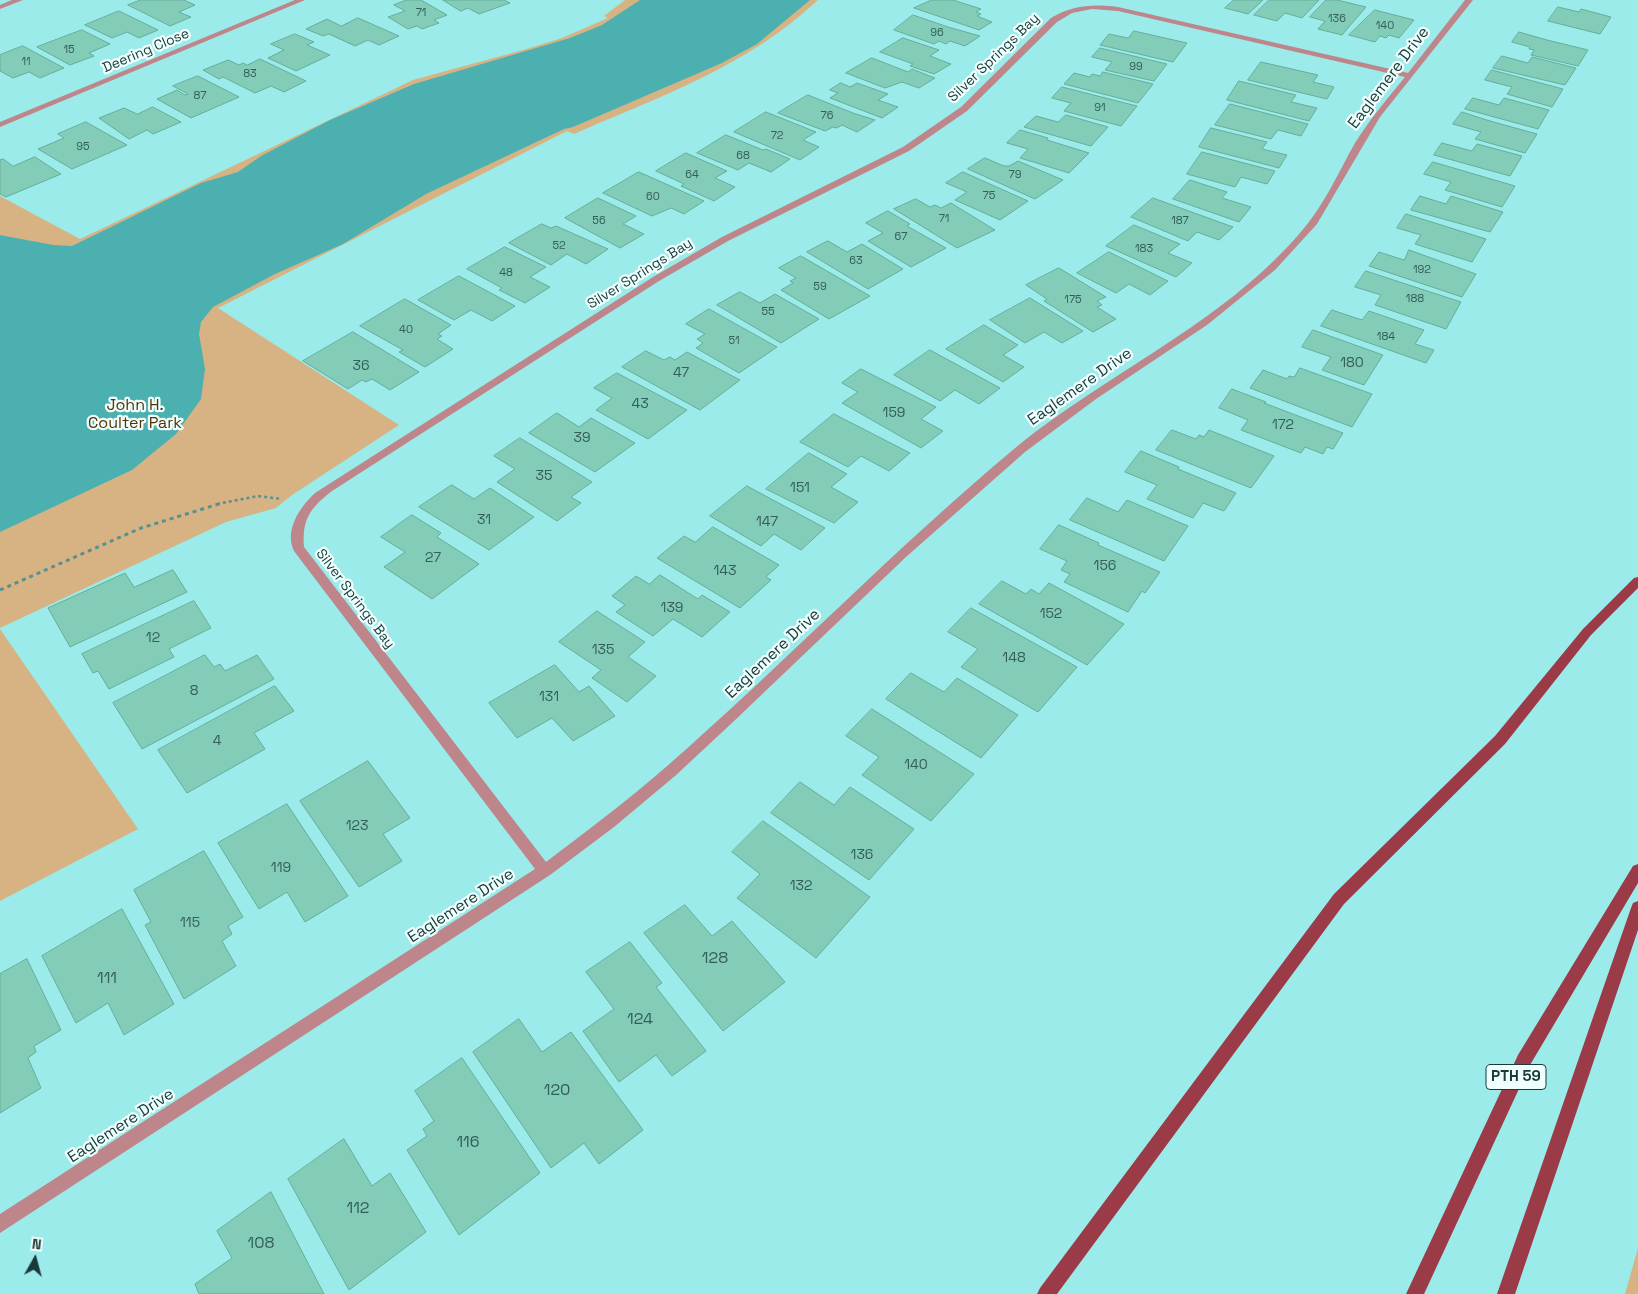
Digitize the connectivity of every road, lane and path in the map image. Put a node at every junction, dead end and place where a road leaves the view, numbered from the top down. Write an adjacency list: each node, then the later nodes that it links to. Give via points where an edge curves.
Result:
1 (20, 0): 4 (street)
2 (301, 0): 6 (street, Deering Close)
3 (1469, 0): 5 (street, Eaglemere Drive)
4 (0, 7)
5 (1410, 76): 7 (street, Silver Springs Bay, via 1118,9 1093,6 1067,11 964,109 906,149 725,239 656,279 326,490); 11 (street, Eaglemere Drive, via 1376,117 1332,194 1303,236 1239,298 1024,446 963,497 659,783 592,838)
6 (0, 125)
7 (306, 508): 9 (path, via 262,496 193,510 154,523); 11 (street, Silver Springs Bay, via 296,533 298,548)
8 (1638, 581): 14 (main road, via 1587,632 1500,740 1339,899)
9 (0, 590)
10 (1638, 870): 15 (main road, PTH 59, via 1524,1060)
11 (545, 871): 13 (street, Eaglemere Drive)
12 (1638, 908): 16 (main road)
13 (0, 1224)
14 (1046, 1294)
15 (1415, 1294)
16 (1506, 1294)

